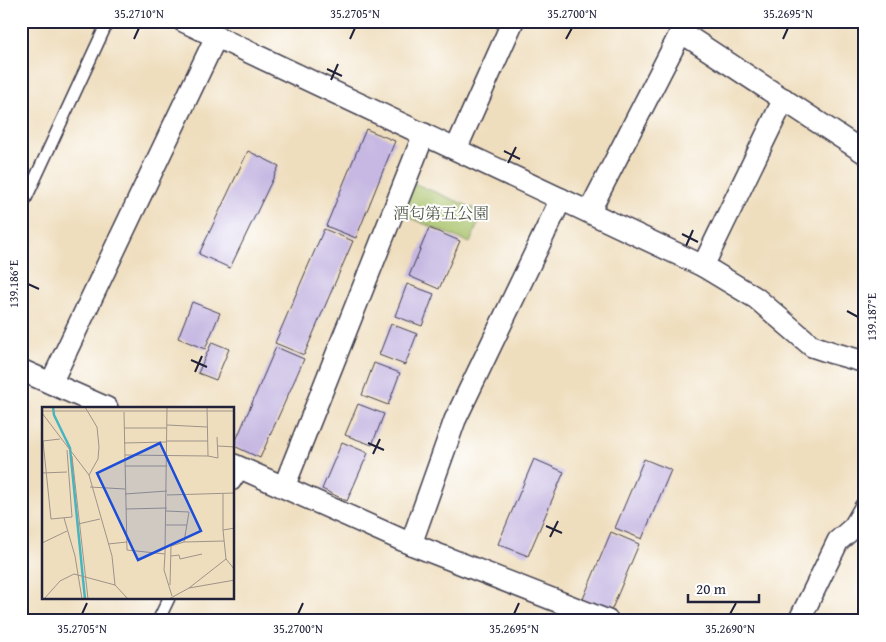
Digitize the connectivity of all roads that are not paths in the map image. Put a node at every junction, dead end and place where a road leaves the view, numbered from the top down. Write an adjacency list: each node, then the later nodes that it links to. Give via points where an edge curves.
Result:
1 (108, 21): 10 (lane)
2 (183, 21): 4 (street)
3 (513, 21): 7 (street)
4 (216, 37): 6 (street); 15 (street)
5 (784, 99): 8 (street); 11 (street, via 681,32); 12 (street)
6 (424, 134): 7 (street); 18 (street)
7 (456, 150): 9 (street)
8 (865, 153)
9 (560, 199): 11 (street); 20 (street, via 455,420)
10 (21, 209)
11 (589, 212): 12 (street)
12 (703, 266): 13 (street, via 756,298 812,346)
13 (865, 362)
14 (21, 370): 15 (street)
15 (51, 383): 16 (street)
16 (105, 407)
17 (237, 473): 18 (street)
18 (284, 487): 20 (street)
19 (865, 508): 24 (street, via 854,527 838,541)
20 (411, 544): 23 (street)
21 (168, 600): 22 (lane)
22 (158, 621)
23 (608, 621)
24 (800, 621)

